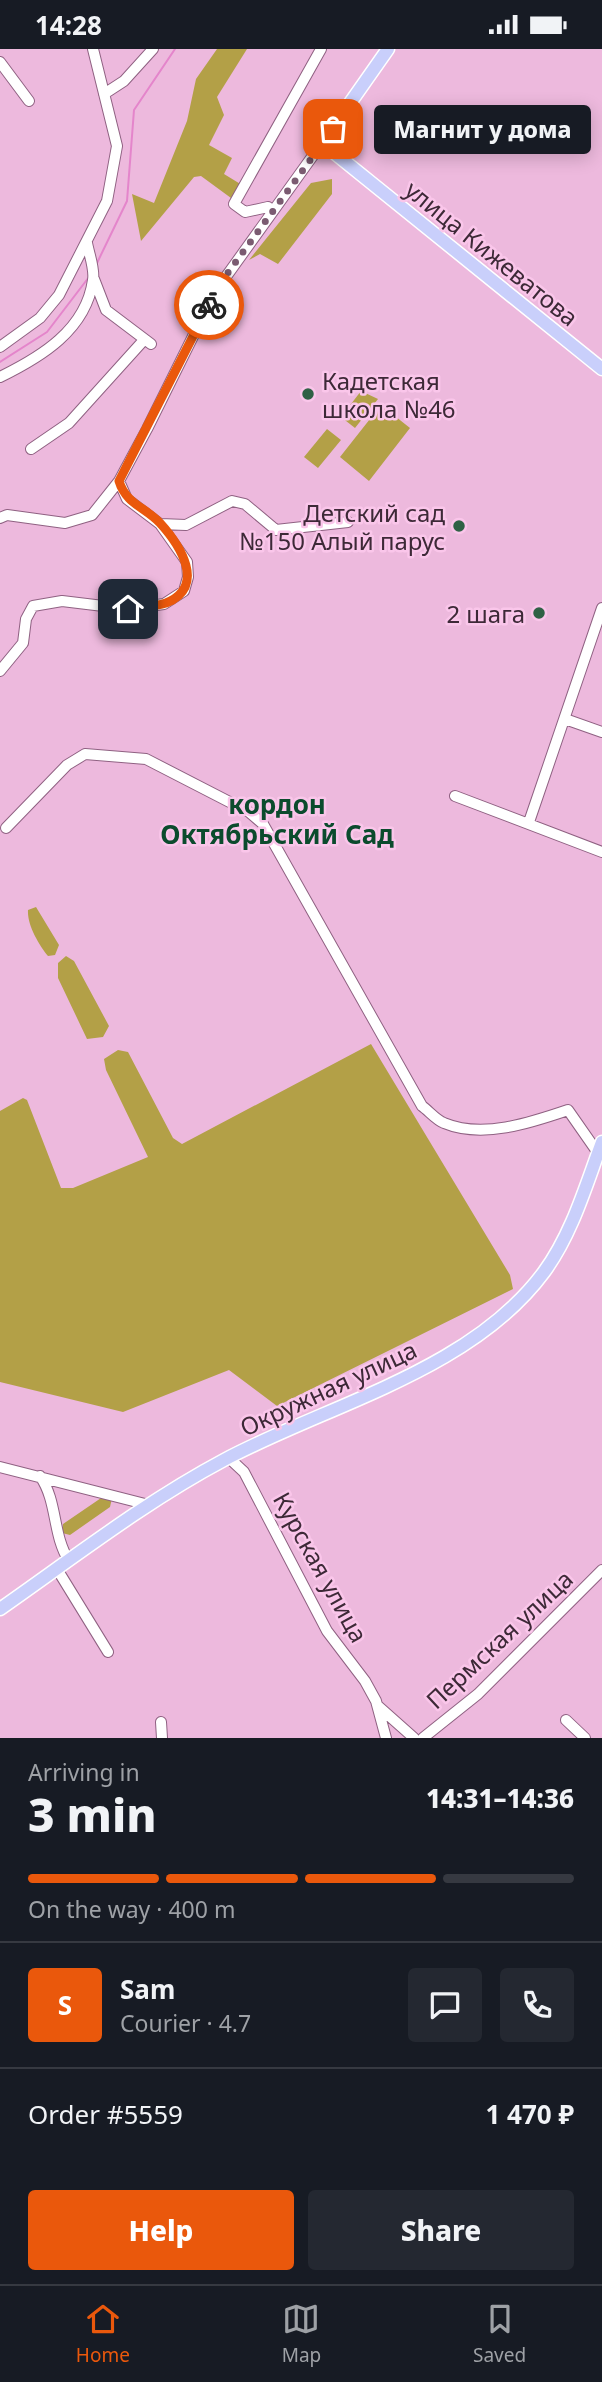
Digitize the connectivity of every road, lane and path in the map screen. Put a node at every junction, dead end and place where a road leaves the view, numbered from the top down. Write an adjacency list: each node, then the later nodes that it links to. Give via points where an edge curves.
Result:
1 (93, 49): 6 (street)
2 (152, 49): 6 (street, via 124,81)
3 (321, 49): 9 (street, via 234,204 245,212 268,207)
4 (388, 49): 8 (main road)
5 (0, 62): 7 (street)
6 (104, 94): 10 (street, via 115,132 117,161 107,201)
7 (29, 101)
8 (323, 143): 9 (street); 13 (main road, улица Кижеватова)
9 (273, 211): 16 (street, via 215,292)
10 (87, 243): 11 (street); 12 (street, via 59,295 40,318)
11 (94, 278): 14 (street, via 75,324 56,344); 15 (street, via 106,310 148,343 69,423)
12 (0, 347)
13 (602, 369)
14 (0, 377)
15 (31, 449)
16 (119, 481): 17 (street, via 92,515 79,521); 19 (street, via 127,499)
17 (2, 516)
18 (348, 522): 19 (street, via 276,530 245,504 232,501 186,525)
19 (160, 524): 21 (street, via 187,562 184,591 164,604 128,609 62,601 33,606 23,643)
20 (602, 608): 22 (street)
21 (0, 671)
22 (565, 719): 23 (street); 25 (street)
23 (602, 732)
24 (455, 796): 25 (street, via 507,818)
25 (529, 822): 27 (street)
26 (6, 828): 28 (street, via 67,765 85,754 146,759 249,812 263,824 422,1105 441,1122 468,1130 503,1127 568,1110)
27 (602, 852)
28 (599, 1156): 29 (main road, Окружная улица, via 546,1270 496,1323 452,1352)
29 (229, 1458): 34 (main road, Окружная улица); 40 (street, Курская улица, via 244,1472 327,1632 365,1681)
30 (0, 1467): 31 (street)
31 (40, 1476): 32 (street); 33 (street)
32 (70, 1483): 33 (street, via 55,1492); 34 (street)
33 (53, 1501): 35 (street, via 59,1545)
34 (149, 1505): 35 (main road, Окружная улица)
35 (69, 1561): 36 (main road, Окружная улица)
36 (57, 1569): 38 (main road, Окружная улица); 39 (street)
37 (602, 1570): 46 (street, Пермская улица, via 478,1694)
38 (0, 1609)
39 (108, 1652)
40 (377, 1706): 44 (street, Курская улица); 45 (street, Пермская улица)
41 (566, 1720): 47 (street)
42 (161, 1722): 43 (street)
43 (162, 1738)
44 (386, 1738)
45 (414, 1738)
46 (424, 1738)
47 (584, 1738)

